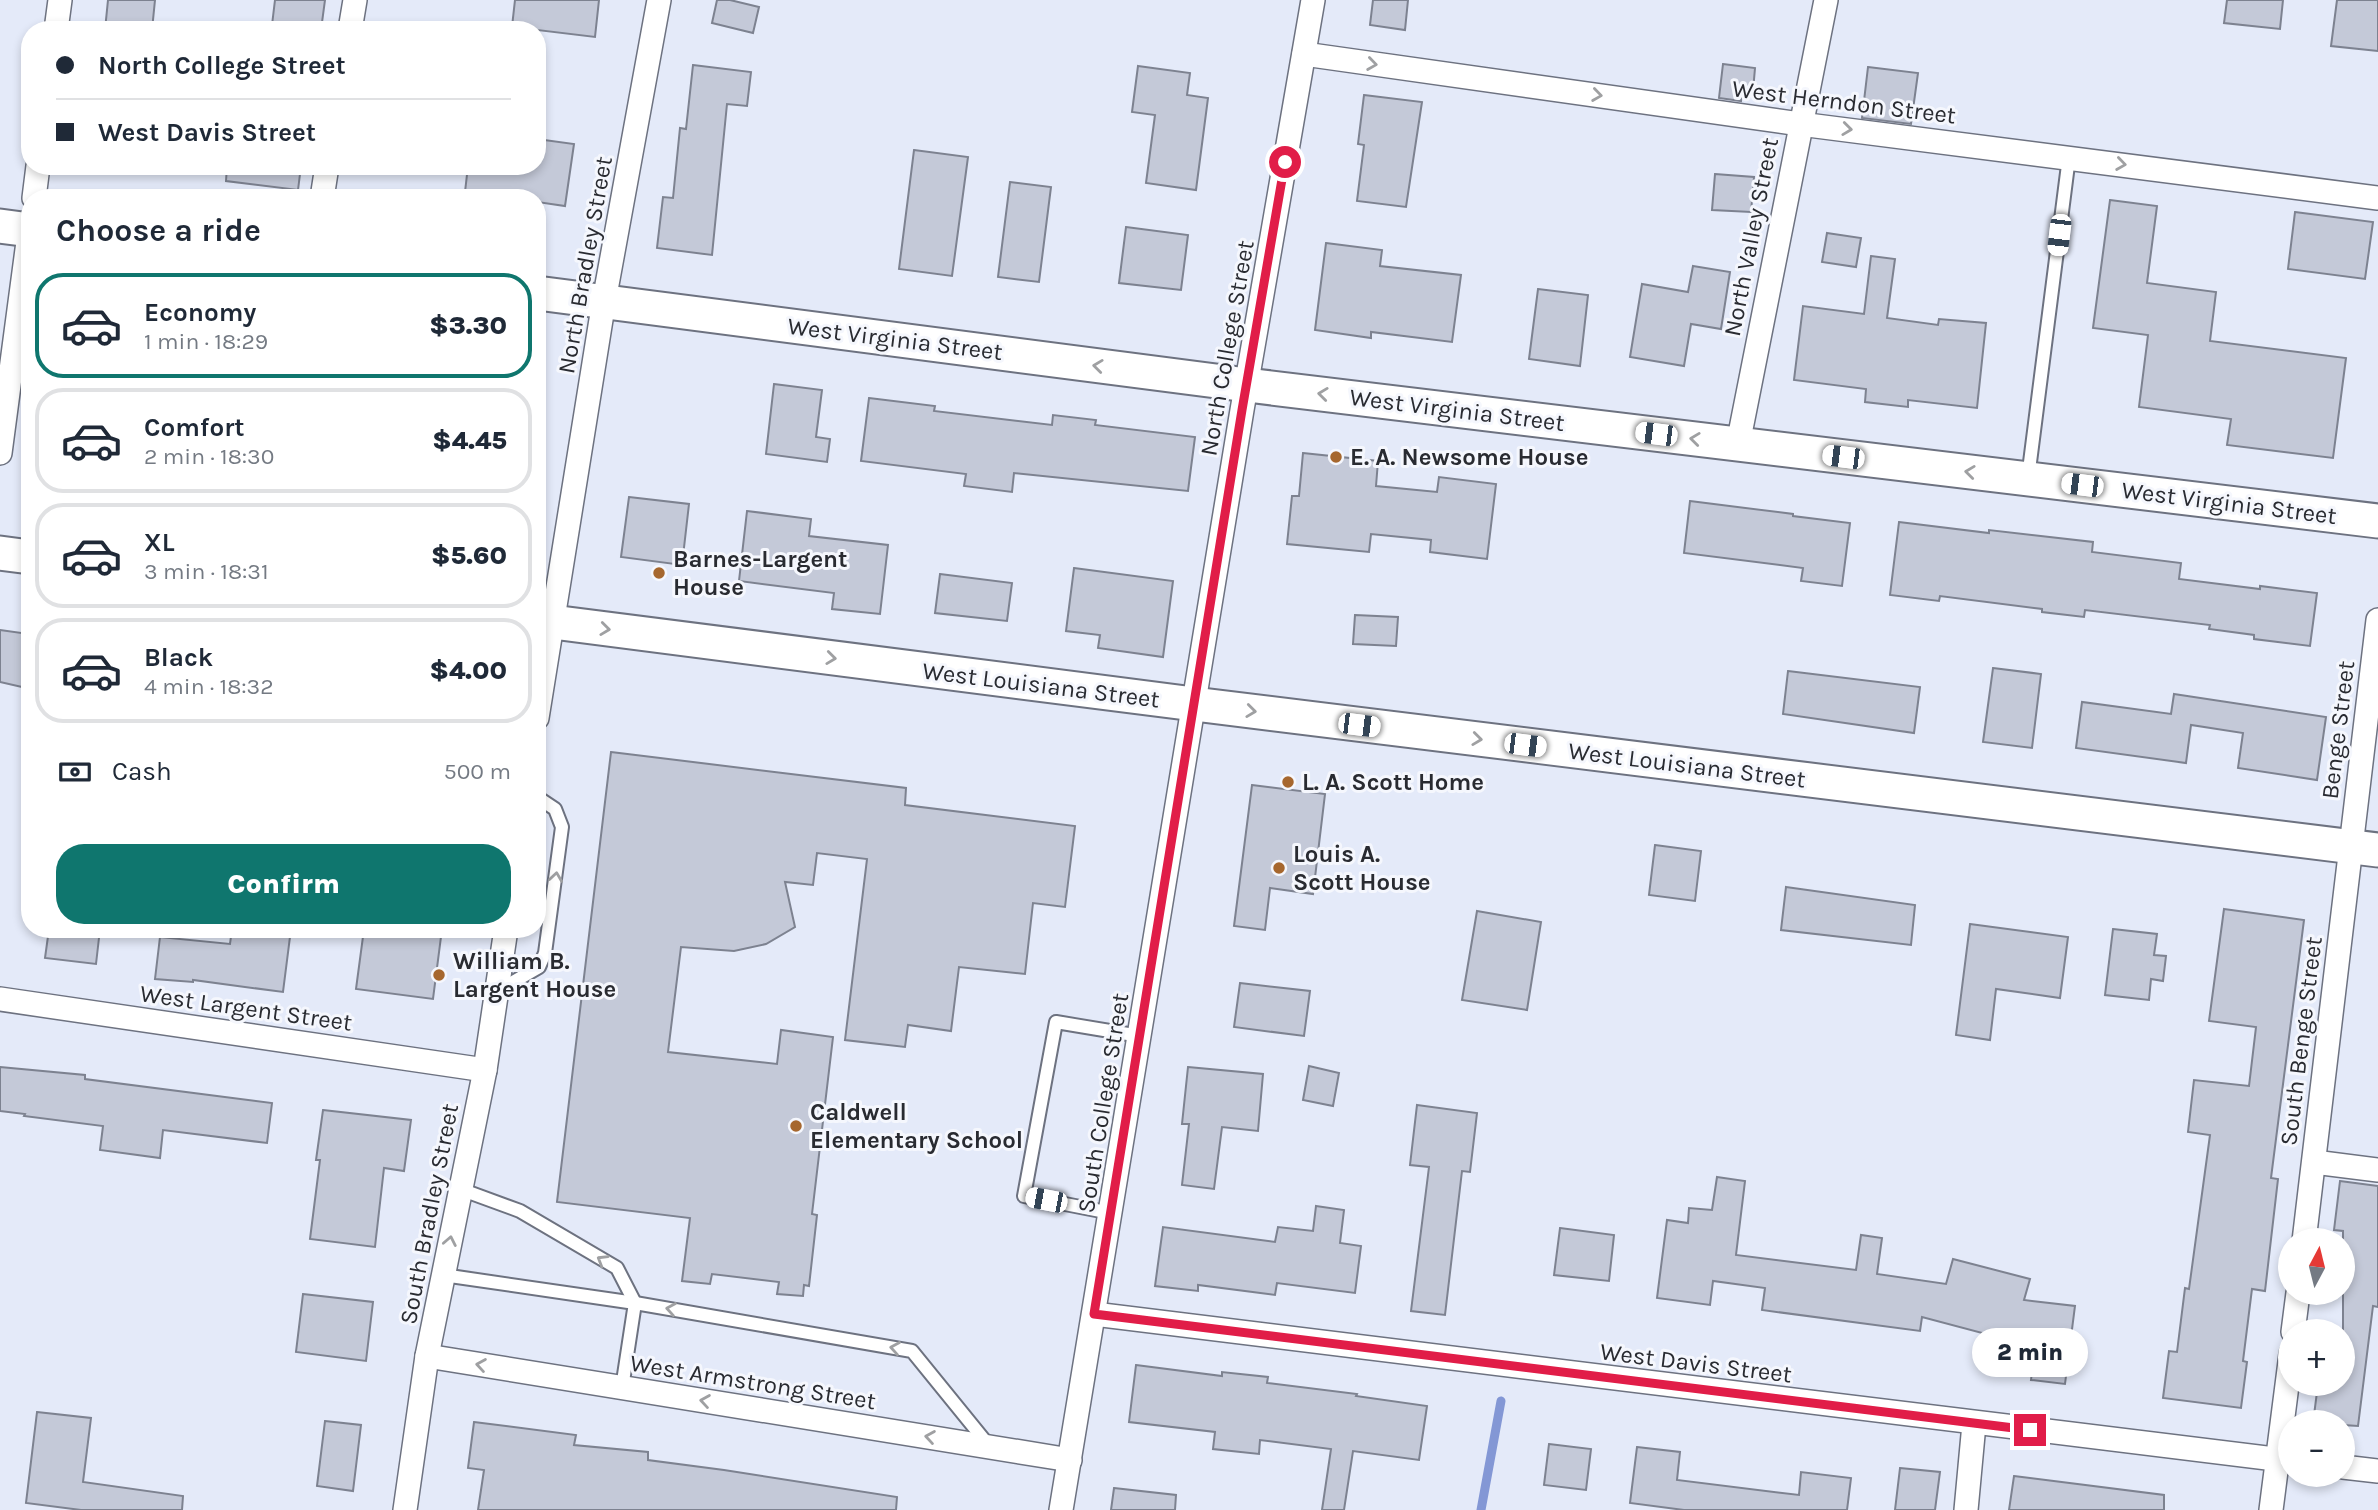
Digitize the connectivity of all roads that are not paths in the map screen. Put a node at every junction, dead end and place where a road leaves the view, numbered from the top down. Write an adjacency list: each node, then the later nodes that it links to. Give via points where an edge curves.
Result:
1 (60, 0): 6 (street)
2 (355, 0): 7 (street)
3 (659, 0): 16 (street, North Bradley Street)
4 (1313, 0): 8 (street, North College Street)
5 (1826, 0): 9 (street, North Valley Street)
6 (57, 21)
7 (352, 21)
8 (1304, 54): 9 (street, West Herndon Street, one-way to 9); 17 (street, North College Street)
9 (1800, 124): 10 (street, West Herndon Street, one-way to 10); 18 (street, North Valley Street)
10 (2069, 157): 11 (street, West Herndon Street, one-way to 11); 20 (lane)
11 (2378, 198)
12 (0, 226): 13 (main road)
13 (21, 228)
14 (546, 294): 16 (main road, West Virginia Street)
15 (21, 296): 19 (street)
16 (604, 301): 17 (main road, West Virginia Street, one-way to 16); 24 (street, North Bradley Street)
17 (1247, 385): 18 (main road, West Virginia Street, one-way to 17); 27 (street, North College Street)
18 (1738, 444): 20 (main road, West Virginia Street, one-way to 18)
19 (0, 453)
20 (2028, 479): 21 (main road, West Virginia Street)
21 (2378, 521)
22 (0, 553): 23 (main road)
23 (21, 556)
24 (546, 610)
25 (2378, 620): 29 (street, Benge Street)
26 (546, 621): 27 (main road, West Louisiana Street, one-way to 27)
27 (1194, 704): 29 (main road, West Louisiana Street, one-way to 29); 33 (street, South College Street)
28 (546, 803): 31 (lane, one-way to 28, via 539,967 545,953 562,827 555,809)
29 (2364, 848): 35 (street, South Benge Street)
30 (505, 938): 31 (street, South Bradley Street)
31 (496, 992): 34 (street, South Bradley Street)
32 (0, 999): 34 (street, West Largent Street)
33 (1140, 1036): 38 (street, South College Street); 38 (lane, via 1056,1022 1024,1196)
34 (485, 1070): 37 (street, South Bradley Street)
35 (2314, 1162): 36 (street); 39 (street, South Benge Street)
36 (2378, 1170)
37 (460, 1189): 40 (street, South Bradley Street, one-way to 37); 41 (lane, one-way to 37, via 617,1268 520,1211)
38 (1111, 1213): 42 (street, South College Street)
39 (2306, 1228)
40 (443, 1275): 41 (lane); 43 (street, South Bradley Street)
41 (635, 1303): 44 (lane); 46 (lane, one-way to 41, via 912,1350)
42 (1094, 1314): 45 (street, West Davis Street); 47 (street, South College Street)
43 (427, 1356): 44 (street, West Armstrong Street, one-way to 43); 52 (street, South Bradley Street)
44 (622, 1388): 46 (street, West Armstrong Street, one-way to 44)
45 (1974, 1424): 48 (street, West Davis Street); 54 (street)
46 (990, 1447): 47 (street, West Armstrong Street)
47 (1070, 1460): 53 (street, South College Street)
48 (2278, 1460)
49 (2355, 1468): 50 (street)
50 (2378, 1471)
51 (2278, 1486): 55 (street)
52 (405, 1510)
53 (1061, 1510)
54 (1966, 1510)
55 (2272, 1510)

